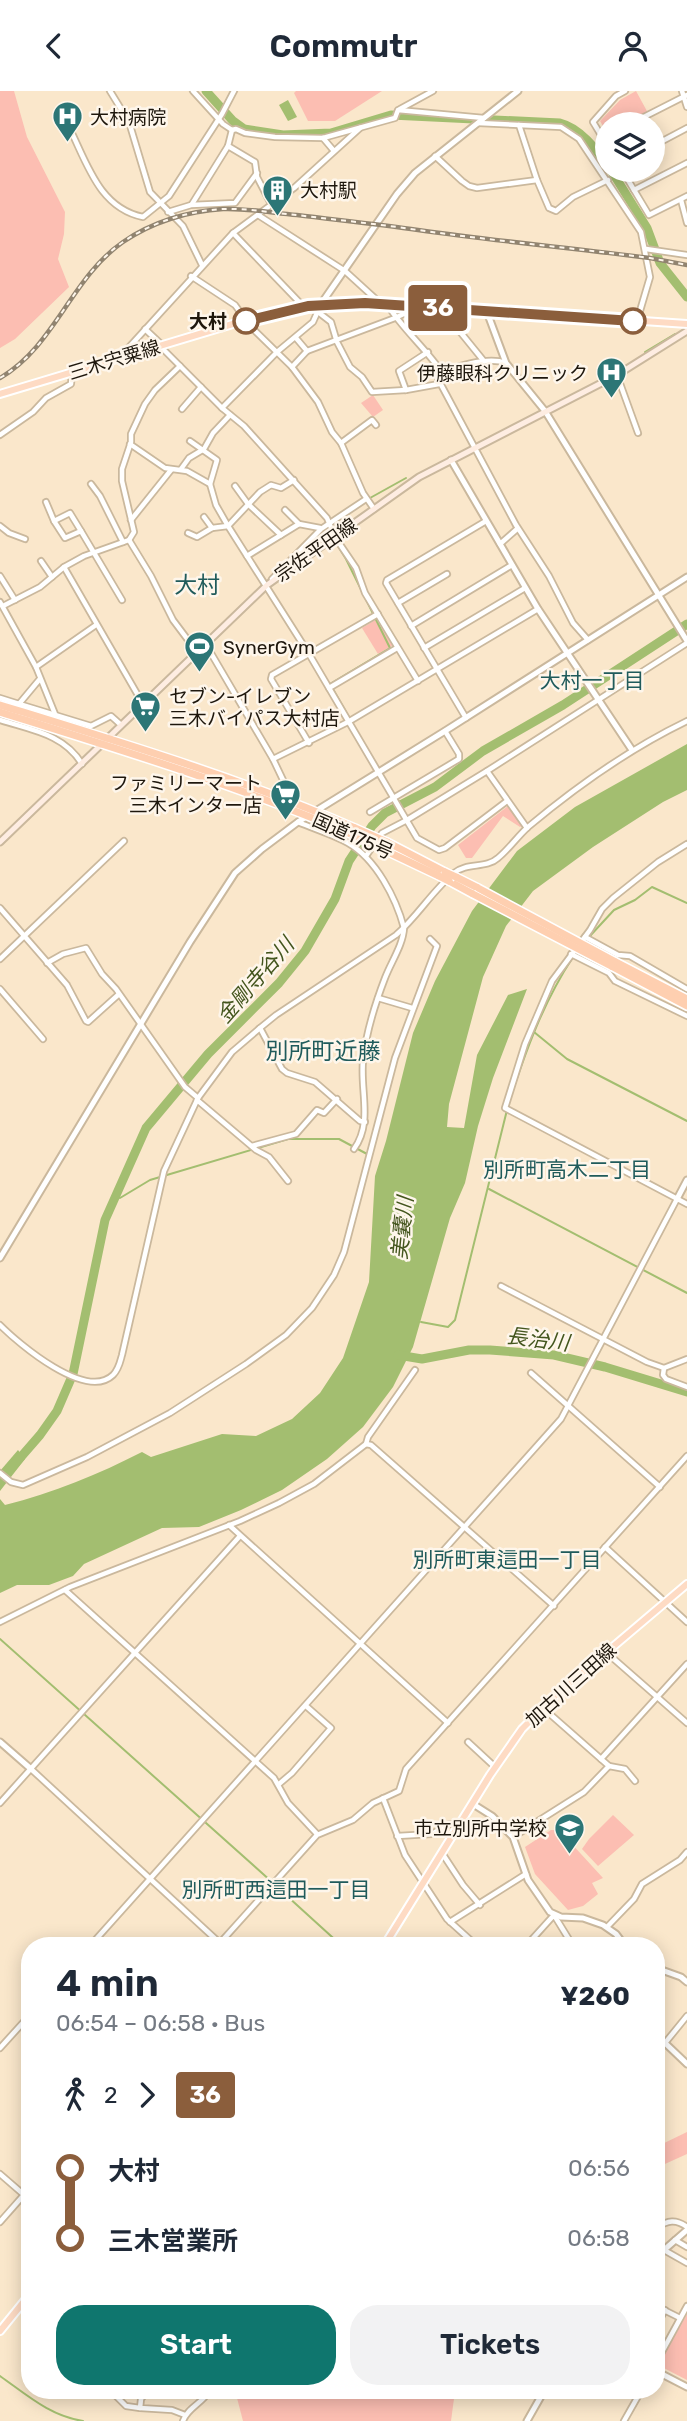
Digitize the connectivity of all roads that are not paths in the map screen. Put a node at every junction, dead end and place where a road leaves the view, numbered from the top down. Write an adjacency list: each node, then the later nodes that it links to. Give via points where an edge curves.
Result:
1 (110, 91): 35 (street, via 129,123 150,192)
2 (193, 91): 13 (street)
3 (234, 91): 13 (street)
4 (433, 91): 9 (street)
5 (518, 91): 12 (street)
6 (625, 91): 10 (street)
7 (684, 94): 8 (street); 11 (street)
8 (687, 107)
9 (398, 110): 12 (street); 17 (street, via 395,118)
10 (602, 112)
11 (651, 112)
12 (484, 118): 14 (street)
13 (219, 119): 19 (street); 35 (street)
14 (477, 123): 15 (street); 24 (street)
15 (519, 125): 25 (street, via 561,127 579,139); 28 (street)
16 (69, 127): 35 (street, via 97,184 120,210 143,217)
17 (360, 128): 20 (street); 23 (street)
18 (687, 128): 21 (street)
19 (232, 130): 20 (street); 22 (street)
20 (323, 138): 23 (street)
21 (665, 140)
22 (228, 146): 27 (street, via 255,162); 37 (street)
23 (334, 152): 36 (street)
24 (435, 155): 28 (street, via 477,188); 45 (street, via 397,194)
25 (595, 162)
26 (687, 163): 32 (street)
27 (257, 173): 36 (street); 37 (street, via 235,202)
28 (537, 180): 29 (street, via 549,208 556,211)
29 (604, 182)
30 (609, 182): 42 (street, via 641,232)
31 (629, 182): 32 (street)
32 (634, 190): 34 (street, via 649,215)
33 (687, 197): 34 (street)
34 (680, 200): 40 (street)
35 (160, 204): 38 (street)
36 (271, 204): 39 (street)
37 (191, 205): 38 (street)
38 (168, 212): 44 (street, via 183,226)
39 (258, 215): 41 (street); 45 (street)
40 (687, 223)
41 (233, 233): 44 (street); 49 (street)
42 (646, 249): 43 (street); 56 (street, via 650,277)
43 (687, 255)
44 (202, 265): 46 (street)
45 (345, 271): 47 (street); 48 (street)
46 (191, 276): 55 (street, via 228,299); 58 (street)
47 (321, 304): 48 (main road, 三木宍粟線); 49 (main road, 三木宍粟線); 53 (street)
48 (384, 304): 50 (main road, 三木宍粟線); 54 (street)
49 (303, 306): 55 (main road, 三木宍粟線)
50 (414, 306): 51 (main road, 三木宍粟線); 54 (street)
51 (432, 307): 52 (main road, 三木宍粟線); 67 (street)
52 (487, 312): 56 (main road, 三木宍粟線); 68 (street)
53 (318, 313): 60 (street); 61 (street, via 331,322)
54 (396, 318): 61 (street); 65 (street)
55 (246, 321): 62 (main road, 三木宍粟線); 63 (street)
56 (637, 321): 57 (main road, 三木宍粟線)
57 (687, 324)
58 (145, 329): 62 (street); 66 (street)
59 (687, 331): 73 (main road, 宗佐平田線)
60 (296, 338): 63 (street); 64 (street)
61 (337, 342): 64 (street); 76 (street, via 349,367 372,392)
62 (161, 346): 66 (main road, 三木宍粟線); 69 (street)
63 (277, 352): 70 (street); 78 (street)
64 (307, 352): 70 (street)
65 (428, 352): 72 (street); 76 (street, via 399,370)
66 (120, 358): 71 (main road, 三木宍粟線)
67 (483, 360): 68 (street); 72 (street)
68 (506, 363): 80 (street)
69 (180, 366): 75 (street); 87 (street, via 145,404 132,429)
70 (292, 367): 86 (street)
71 (72, 373): 77 (main road, 三木宍粟線); 84 (street, via 71,384)
72 (443, 374): 74 (street)
73 (618, 375): 80 (main road, 宗佐平田線); 83 (street)
74 (439, 384): 76 (street); 88 (street)
75 (201, 387): 78 (street); 79 (street)
76 (406, 390)
77 (0, 394)
78 (222, 408): 81 (street)
79 (182, 409)
80 (545, 411): 88 (main road, 宗佐平田線); 131 (street)
81 (230, 415): 89 (street); 93 (street)
82 (376, 425): 86 (street, via 372,420)
83 (638, 433)
84 (0, 435)
85 (190, 441): 89 (street)
86 (341, 443): 97 (street)
87 (131, 444): 92 (street); 103 (street, via 121,481)
88 (474, 447): 90 (main road, 宗佐平田線); 112 (street)
89 (204, 449): 91 (street); 95 (street, via 217,460)
90 (451, 460): 100 (main road, 宗佐平田線); 105 (street)
91 (181, 469): 92 (street); 95 (street)
92 (171, 470): 103 (street)
93 (294, 480): 99 (street, via 281,488 271,485); 106 (street)
94 (91, 484): 118 (street)
95 (210, 484): 109 (street)
96 (235, 486): 99 (street)
97 (366, 499): 100 (street); 106 (street)
98 (46, 502): 104 (street)
99 (248, 504): 109 (street); 115 (street)
100 (374, 509): 116 (main road, 宗佐平田線)
101 (285, 510): 107 (street)
102 (204, 517): 110 (street)
103 (130, 520): 118 (street, via 134,532)
104 (54, 521): 113 (street, via 65,538); 113 (street, via 70,513)
105 (486, 521): 119 (street); 135 (street, via 387,580)
106 (329, 522): 111 (street); 116 (street)
107 (299, 524): 111 (street); 115 (street)
108 (0, 526): 117 (street)
109 (228, 526): 110 (street); 121 (street)
110 (212, 528): 114 (street, via 197,537)
111 (321, 529): 129 (street)
112 (518, 529): 119 (street); 140 (street, via 573,623)
113 (81, 531): 120 (street)
114 (188, 533)
115 (281, 534): 121 (street)
116 (335, 537): 129 (main road, 宗佐平田線); 137 (street, via 353,562)
117 (25, 539)
118 (126, 541): 120 (street); 145 (street)
119 (500, 544): 123 (street)
120 (94, 552): 124 (street); 133 (street)
121 (247, 556): 129 (street)
122 (41, 561): 127 (street)
123 (512, 565): 130 (street); 139 (street)
124 (64, 567): 127 (street); 138 (street)
125 (447, 574): 135 (street)
126 (0, 576): 132 (street)
127 (52, 577): 132 (street)
128 (687, 577): 131 (street)
129 (267, 585): 142 (main road, 宗佐平田線); 147 (street)
130 (526, 587): 136 (street); 144 (street)
131 (659, 596): 140 (street); 141 (street)
132 (15, 600): 134 (street)
133 (122, 600)
134 (1, 604): 148 (street)
135 (398, 604): 139 (street)
136 (538, 609): 146 (street); 149 (street)
137 (378, 614): 143 (street); 147 (street)
138 (96, 625): 148 (street); 156 (street)
139 (411, 626): 144 (street)
140 (588, 640): 146 (street)
141 (687, 640): 154 (street)
142 (205, 643): 145 (main road, 宗佐平田線); 169 (street)
143 (397, 648): 151 (street); 152 (street)
144 (424, 648): 149 (street)
145 (197, 652): 156 (main road, 宗佐平田線)
146 (568, 653): 154 (street); 160 (street)
147 (309, 654): 152 (street); 167 (street, via 271,679)
148 (36, 667): 150 (street)
149 (437, 669): 151 (street); 160 (street)
150 (39, 680): 155 (street); 159 (street)
151 (418, 681): 163 (street)
152 (329, 688): 163 (street)
153 (0, 698): 155 (street)
154 (599, 700): 168 (street); 171 (street)
155 (19, 704): 159 (street)
156 (142, 704): 164 (main road, 宗佐平田線)
157 (0, 705): 166 (highway, 国道175号)
158 (0, 712): 166 (highway, 国道175号)
159 (56, 715): 164 (street, via 91,726 111,716)
160 (466, 718): 165 (street)
161 (0, 720): 170 (street, via 56,739)
162 (687, 721): 168 (street)
163 (348, 722): 167 (street); 172 (street)
164 (121, 725): 166 (main road, 宗佐平田線)
165 (445, 731): 172 (street); 173 (street, via 459,759)
166 (105, 741): 170 (main road, 宗佐平田線); 174 (highway, 国道175号, via 202,768); 178 (highway, 国道175号)
167 (309, 743): 169 (street)
168 (632, 750): 181 (street)
169 (273, 759): 174 (street)
170 (82, 764): 184 (main road, 宗佐平田線)
171 (487, 771): 175 (street); 179 (street)
172 (378, 773): 173 (street); 176 (street)
173 (394, 800): 177 (street); 179 (street)
174 (293, 801): 176 (highway, 国道175号)
175 (508, 801): 179 (street, via 439,850 417,838); 181 (street)
176 (316, 811): 178 (street); 182 (highway, 国道175号)
177 (370, 813)
178 (308, 816): 180 (street); 182 (highway, 国道175号)
179 (407, 820): 186 (street, via 382,833)
180 (298, 822): 186 (street); 204 (street, via 236,873)
181 (527, 828): 188 (street, via 488,865 456,870)
182 (353, 831): 195 (highway, 国道175号, bridge)
183 (124, 841): 189 (street)
184 (0, 842)
185 (687, 844): 190 (street, via 613,898)
186 (366, 856): 188 (street, via 385,884)
187 (0, 908): 189 (street)
188 (404, 928): 199 (street); 205 (street)
189 (24, 936): 193 (street); 194 (street)
190 (584, 937): 192 (street); 197 (street, via 618,955 630,956)
191 (430, 939): 202 (street, via 437,946)
192 (571, 954): 203 (street); 214 (street, via 547,989 505,1108)
193 (0, 959)
194 (47, 963): 198 (street, via 86,948); 198 (street, via 67,985 88,1023)
195 (613, 963): 200 (highway, 国道175号); 201 (highway, 国道175号)
196 (0, 989): 206 (street)
197 (687, 989)
198 (118, 995): 204 (street)
199 (377, 998): 202 (street); 209 (street, via 363,1063)
200 (687, 999)
201 (687, 1006)
202 (412, 1008): 228 (street, via 344,1252 312,1308 286,1335 246,1364 170,1413 87,1457 23,1485)
203 (687, 1016)
204 (141, 1025): 207 (street); 216 (street)
205 (260, 1028): 207 (street, via 232,1052); 208 (street, via 282,1069 315,1082)
206 (43, 1039)
207 (198, 1099): 210 (street); 218 (street, via 164,1171 117,1370 104,1380 78,1377 28,1351)
208 (337, 1099): 209 (street); 210 (street, via 324,1113 317,1109 296,1134)
209 (365, 1122): 211 (street)
210 (252, 1146): 213 (street, via 269,1157)
211 (354, 1149)
212 (687, 1180): 214 (street)
213 (288, 1181)
214 (677, 1199): 215 (street); 219 (street)
215 (687, 1204)
216 (0, 1258)
217 (501, 1286): 219 (street)
218 (0, 1325)
219 (604, 1339): 221 (street); 225 (street)
220 (687, 1359): 221 (street)
221 (664, 1368): 224 (street, via 666,1379)
222 (415, 1370): 226 (street)
223 (531, 1373): 225 (street)
224 (687, 1387)
225 (568, 1406): 229 (street); 231 (street)
226 (366, 1444): 230 (street, via 314,1485); 231 (street)
227 (687, 1457): 229 (street)
228 (0, 1473)
229 (660, 1487): 233 (street)
230 (229, 1525): 232 (street); 235 (street)
231 (466, 1527): 237 (street); 240 (street)
232 (240, 1536): 240 (street); 242 (street)
233 (606, 1548): 236 (street); 237 (street)
234 (687, 1584): 236 (main road, 加古川三田線)
235 (65, 1590): 238 (street); 242 (street)
236 (665, 1603): 239 (street); 241 (main road, 加古川三田線)
237 (554, 1606): 247 (street)
238 (0, 1622)
239 (687, 1622)
240 (361, 1644): 245 (street); 247 (street)
241 (606, 1652): 244 (street); 246 (main road, 加古川三田線)
242 (136, 1653): 252 (street); 255 (street)
243 (686, 1667): 244 (street)
244 (656, 1697): 248 (street); 251 (street)
245 (306, 1705): 252 (street); 257 (street, via 331,1728)
246 (543, 1708): 251 (street); 254 (main road, 加古川三田線)
247 (448, 1723): 258 (street, via 406,1769 399,1790)
248 (687, 1723)
249 (0, 1742): 255 (street)
250 (468, 1742): 254 (street)
251 (601, 1759): 253 (street)
252 (256, 1761): 257 (street); 268 (street)
253 (609, 1766): 256 (street, via 625,1769); 264 (street, via 584,1792)
254 (495, 1767): 260 (main road, 加古川三田線)
255 (31, 1769): 259 (street); 268 (street)
256 (635, 1781)
257 (279, 1784): 262 (street, via 288,1803)
258 (383, 1798): 262 (street, via 353,1819); 263 (street)
259 (0, 1803)
260 (473, 1804): 261 (main road, 加古川三田線); 264 (street, via 492,1815)
261 (460, 1824): 263 (street, via 449,1823 432,1834); 266 (main road, 加古川三田線)
262 (317, 1835): 276 (street)
263 (397, 1836): 269 (street)
264 (513, 1837): 267 (street)
265 (687, 1852): 273 (street, via 642,1884)
266 (442, 1853): 269 (main road, 加古川三田線); 270 (street)
267 (526, 1874): 270 (street); 271 (street)
268 (150, 1878): 274 (street); 275 (street)
269 (424, 1883): 272 (street); 277 (main road, 加古川三田線)
270 (480, 1905): 272 (street)
271 (554, 1915): 273 (street); 279 (street); 280 (street)
272 (450, 1922): 278 (street)
273 (607, 1927): 281 (street)
274 (98, 1937)
275 (213, 1937)
276 (228, 1937)
277 (390, 1937)
278 (467, 1937)
279 (534, 1937)
280 (567, 1937)
281 (618, 1937)
282 (665, 1971): 283 (street)
283 (687, 1982)
284 (687, 2015): 286 (street)
285 (21, 2024): 287 (street)
286 (665, 2043): 288 (street)
287 (0, 2048)
288 (687, 2064)
289 (0, 2174): 290 (street)
290 (21, 2192)
291 (21, 2198): 292 (street)
292 (0, 2222)
293 (665, 2222): 294 (street, via 678,2220)
294 (687, 2228): 295 (street)
295 (675, 2241): 296 (street); 297 (street)
296 (687, 2247)
297 (665, 2249)
298 (665, 2251): 299 (street)
299 (687, 2263)
300 (21, 2305): 302 (main road)
301 (687, 2306): 304 (street)
302 (19, 2307): 305 (main road)
303 (665, 2310): 304 (street)
304 (680, 2318): 306 (street)
305 (0, 2331)
306 (665, 2346)
307 (665, 2376): 308 (street)
308 (687, 2387)
309 (118, 2399): 314 (street, via 125,2406)
310 (141, 2399): 314 (street)
311 (203, 2399): 315 (street)
312 (539, 2399): 316 (street)
313 (637, 2399): 317 (street)
314 (140, 2409): 315 (street, via 172,2410)
315 (184, 2418)
316 (527, 2421)
317 (625, 2421)

